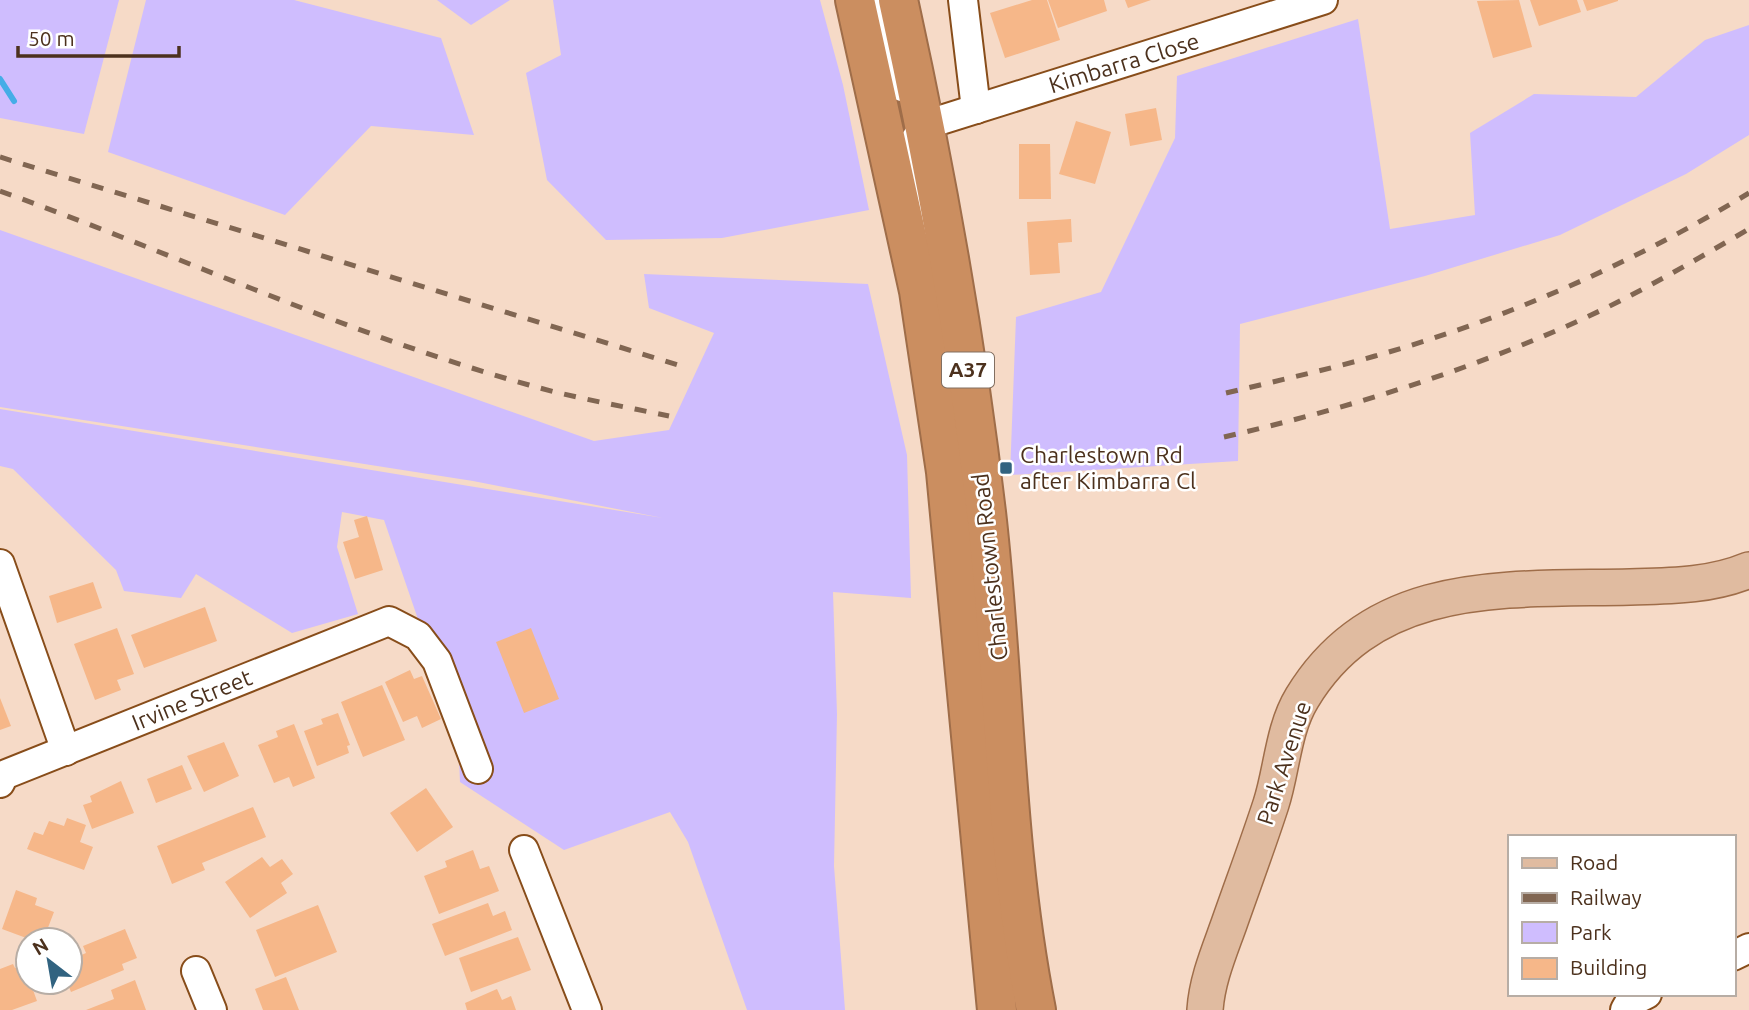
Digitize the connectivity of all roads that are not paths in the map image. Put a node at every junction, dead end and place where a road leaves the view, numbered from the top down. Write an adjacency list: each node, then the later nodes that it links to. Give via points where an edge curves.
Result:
1 (855, 0): 8 (highway, Charlestown Road / A37)
2 (868, 0): 7 (street, Charlestown Road, via 908,103)
3 (898, 0): 7 (highway, Charlestown Road / A37)
4 (963, 0): 6 (street)
5 (1323, 0): 6 (street, Kimbarra Close)
6 (975, 109): 7 (street, Kimbarra Close)
7 (925, 125): 8 (street, Charlestown Road, via 909,149 923,222); 20 (highway, Charlestown Road / A37, via 964,337 996,617 1011,837)
8 (919, 291): 17 (highway, Charlestown Road / A37, via 946,472)
9 (0, 564): 11 (street)
10 (1749, 570): 21 (main road, Park Avenue, via 1727,579 1668,587 1448,595 1397,614 1362,635 1326,666 1301,699 1270,809 1212,972)
11 (66, 751): 12 (street, Irvine Street, via 388,621 418,636 437,661); 13 (street, Irvine Street, via 4,775)
12 (478, 769)
13 (0, 783)
14 (524, 850): 19 (street)
15 (197, 971): 18 (street)
16 (1643, 996): 22 (street)
17 (991, 1004)
18 (212, 1010)
19 (587, 1010)
20 (1036, 1010)
21 (1205, 1010)
22 (1625, 1010)

